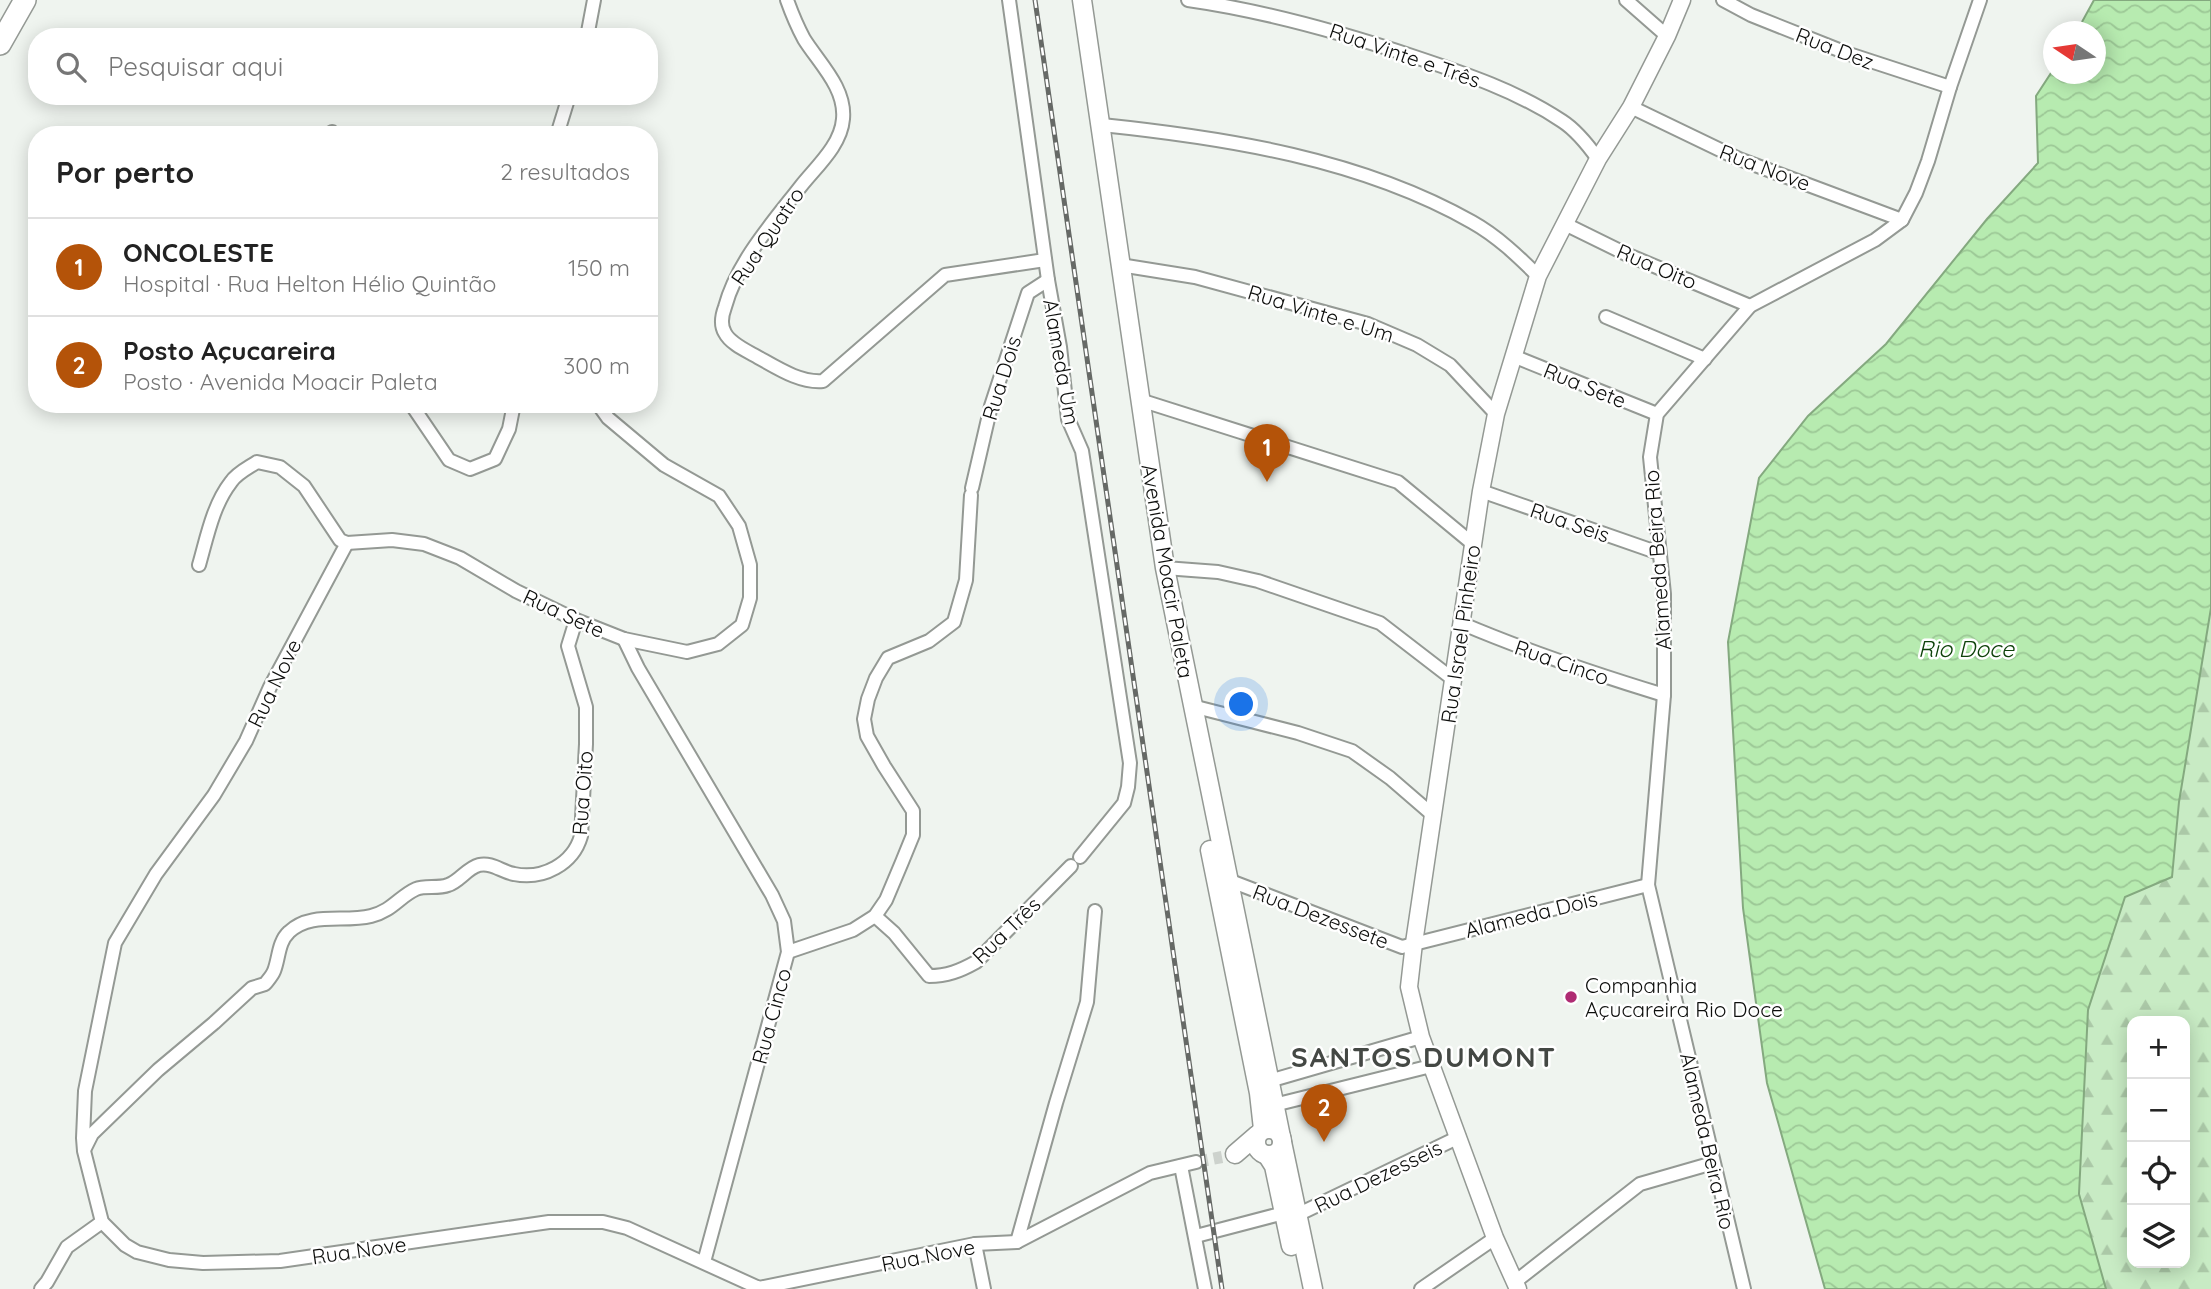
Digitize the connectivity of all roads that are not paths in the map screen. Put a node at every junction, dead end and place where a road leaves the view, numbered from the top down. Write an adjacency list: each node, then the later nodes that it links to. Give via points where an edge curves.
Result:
1 (25, 0): 14 (highway)
2 (594, 0): 12 (street)
3 (787, 0): 23 (street, Rua Quatro, via 843,101 841,131 739,272 721,319 724,333 790,374 810,382 823,381 945,275)
4 (1009, 0): 23 (street, Alameda Um)
5 (1072, 0): 61 (main road, Avenida Moacir Paleta, via 1153,557 1259,1093)
6 (1082, 0): 18 (main road, Avenida Moacir Paleta)
7 (1188, 0): 20 (street, Rua Vinte e Três, via 1297,20 1461,72 1564,122)
8 (1626, 0): 13 (street)
9 (1682, 0): 13 (street, Rua Israel Pinheiro)
10 (1723, 0): 15 (street, Rua Dez, via 1837,50)
11 (1980, 0): 15 (street)
12 (589, 28)
13 (1667, 36): 17 (street, Rua Israel Pinheiro)
14 (0, 44)
15 (1950, 87): 21 (street, via 1923,175)
16 (566, 105): 19 (street)
17 (1632, 107): 20 (street, Rua Israel Pinheiro); 21 (street, Rua Nove, via 1740,159)
18 (1102, 125): 24 (main road, Avenida Moacir Paleta); 25 (street, via 1232,143 1338,168 1413,193 1473,222 1510,248)
19 (560, 126)
20 (1598, 159): 22 (street, Rua Israel Pinheiro)
21 (1902, 220): 27 (street, via 1875,240)
22 (1565, 224): 25 (street, Rua Israel Pinheiro); 27 (street, Rua Oito)
23 (1045, 260): 26 (street, Alameda Um)
24 (1120, 265): 31 (main road, Avenida Moacir Paleta); 35 (street, Rua Vinte e Um, via 1195,277 1368,324 1450,365)
25 (1538, 276): 29 (street, Rua Israel Pinheiro)
26 (1048, 280): 49 (street, Alameda Um, via 1068,419 1082,451); 54 (street, Rua Dois, via 1028,293 991,406 971,492 966,580 954,622 929,641 888,657 867,699 867,736 913,811 913,835)
27 (1750, 306): 30 (street)
28 (1606, 317): 30 (street)
29 (1513, 356): 35 (street, Rua Israel Pinheiro); 36 (street, Rua Sete)
30 (1705, 359): 36 (street)
31 (1140, 400): 39 (street, via 1398,482); 42 (main road, Avenida Moacir Paleta)
32 (417, 413): 33 (street, via 449,460 470,468 495,459)
33 (512, 413)
34 (604, 413): 45 (street, Rua Sete, via 664,464 719,496 739,526 750,565 750,598 742,625 719,644 687,653)
35 (1496, 414): 37 (street, Rua Israel Pinheiro)
36 (1657, 414): 40 (street, Alameda Beira Rio, via 1650,457)
37 (1481, 491): 39 (street, Rua Israel Pinheiro); 40 (street, Rua Seis)
38 (347, 543): 41 (street, via 340,540 304,486 280,467 257,462 230,482 212,519); 43 (street, Rua Sete, via 392,540 424,544 460,558); 64 (street, Rua Nove, via 246,741 156,874 116,943 85,1091)
39 (1473, 544): 44 (street, Rua Israel Pinheiro)
40 (1659, 553): 47 (street, Alameda Beira Rio, via 1664,594)
41 (199, 565)
42 (1165, 568): 46 (street, via 1258,581 1380,623); 48 (main road, Avenida Moacir Paleta)
43 (576, 620): 45 (street, Rua Sete); 64 (street, Rua Oito, via 568,646 586,707 586,744 581,836 567,862 527,875 477,865 448,885 416,889 394,907 371,916 308,921 288,932 265,984 252,988 158,1070 92,1134)
44 (1463, 624): 46 (street, Rua Israel Pinheiro); 47 (street, Rua Cinco, via 1525,651)
45 (624, 639): 56 (street, Rua Cinco, via 772,895 785,921)
46 (1454, 680): 50 (street, Rua Israel Pinheiro)
47 (1664, 695): 52 (street, Alameda Beira Rio)
48 (1192, 706): 50 (street, via 1352,751); 51 (main road, Avenida Moacir Paleta)
49 (1130, 763): 54 (street, Rua Três, via 1124,803 1076,861 963,970 929,976)
50 (1434, 816): 55 (street, Rua Israel Pinheiro)
51 (1228, 880): 55 (street, Rua Dezessete, via 1394,946); 59 (main road, Avenida Moacir Paleta)
52 (1648, 885): 55 (street, Alameda Dois); 67 (street, Alameda Beira Rio)
53 (1095, 911): 73 (street, via 1087,1002)
54 (875, 916): 56 (street, via 853,930)
55 (1414, 943): 57 (street, Rua Israel Pinheiro, via 1409,987)
56 (788, 952): 75 (street, Rua Cinco)
57 (1421, 1037): 58 (street, Rua Israel Pinheiro); 59 (street)
58 (1431, 1066): 60 (street); 62 (street, Rua Israel Pinheiro)
59 (1269, 1081): 60 (main road, Avenida Moacir Paleta)
60 (1274, 1105): 63 (main road, Avenida Moacir Paleta)
61 (1260, 1132): 63 (main road, via 1276,1130); 65 (main road, via 1256,1148); 65 (main road, via 1228,1155)
62 (1459, 1137): 69 (street, Rua Dezesseis); 72 (street, Rua Israel Pinheiro)
63 (1282, 1139): 65 (main road, via 1279,1150); 69 (main road, Avenida Moacir Paleta)
64 (84, 1151): 70 (street, Rua Nove)
65 (1265, 1155): 69 (main road, Avenida Moacir Paleta, via 1274,1166)
66 (1196, 1162): 68 (street)
67 (1713, 1163): 76 (street, via 1640,1184); 84 (street, Alameda Beira Rio)
68 (1181, 1166): 71 (street); 73 (street, via 1150,1173)
69 (1290, 1214): 71 (street, Rua Dezesseis); 81 (main road, Avenida Moacir Paleta); 82 (main road, Avenida Moacir Paleta)
70 (102, 1222): 75 (street, Rua Nove, via 137,1252 203,1263 280,1261 549,1222 603,1222 627,1228); 77 (street, via 67,1247)
71 (1196, 1236): 80 (street)
72 (1495, 1238): 76 (street, Rua Israel Pinheiro); 83 (street)
73 (1017, 1242): 74 (street, Rua Nove)
74 (975, 1244): 78 (street, Rua Nove); 79 (street)
75 (704, 1262): 78 (street, Rua Nove)
76 (1517, 1286)
77 (41, 1289)
78 (759, 1289)
79 (984, 1289)
80 (1205, 1289)
81 (1301, 1289)
82 (1313, 1289)
83 (1421, 1289)
84 (1744, 1289)

